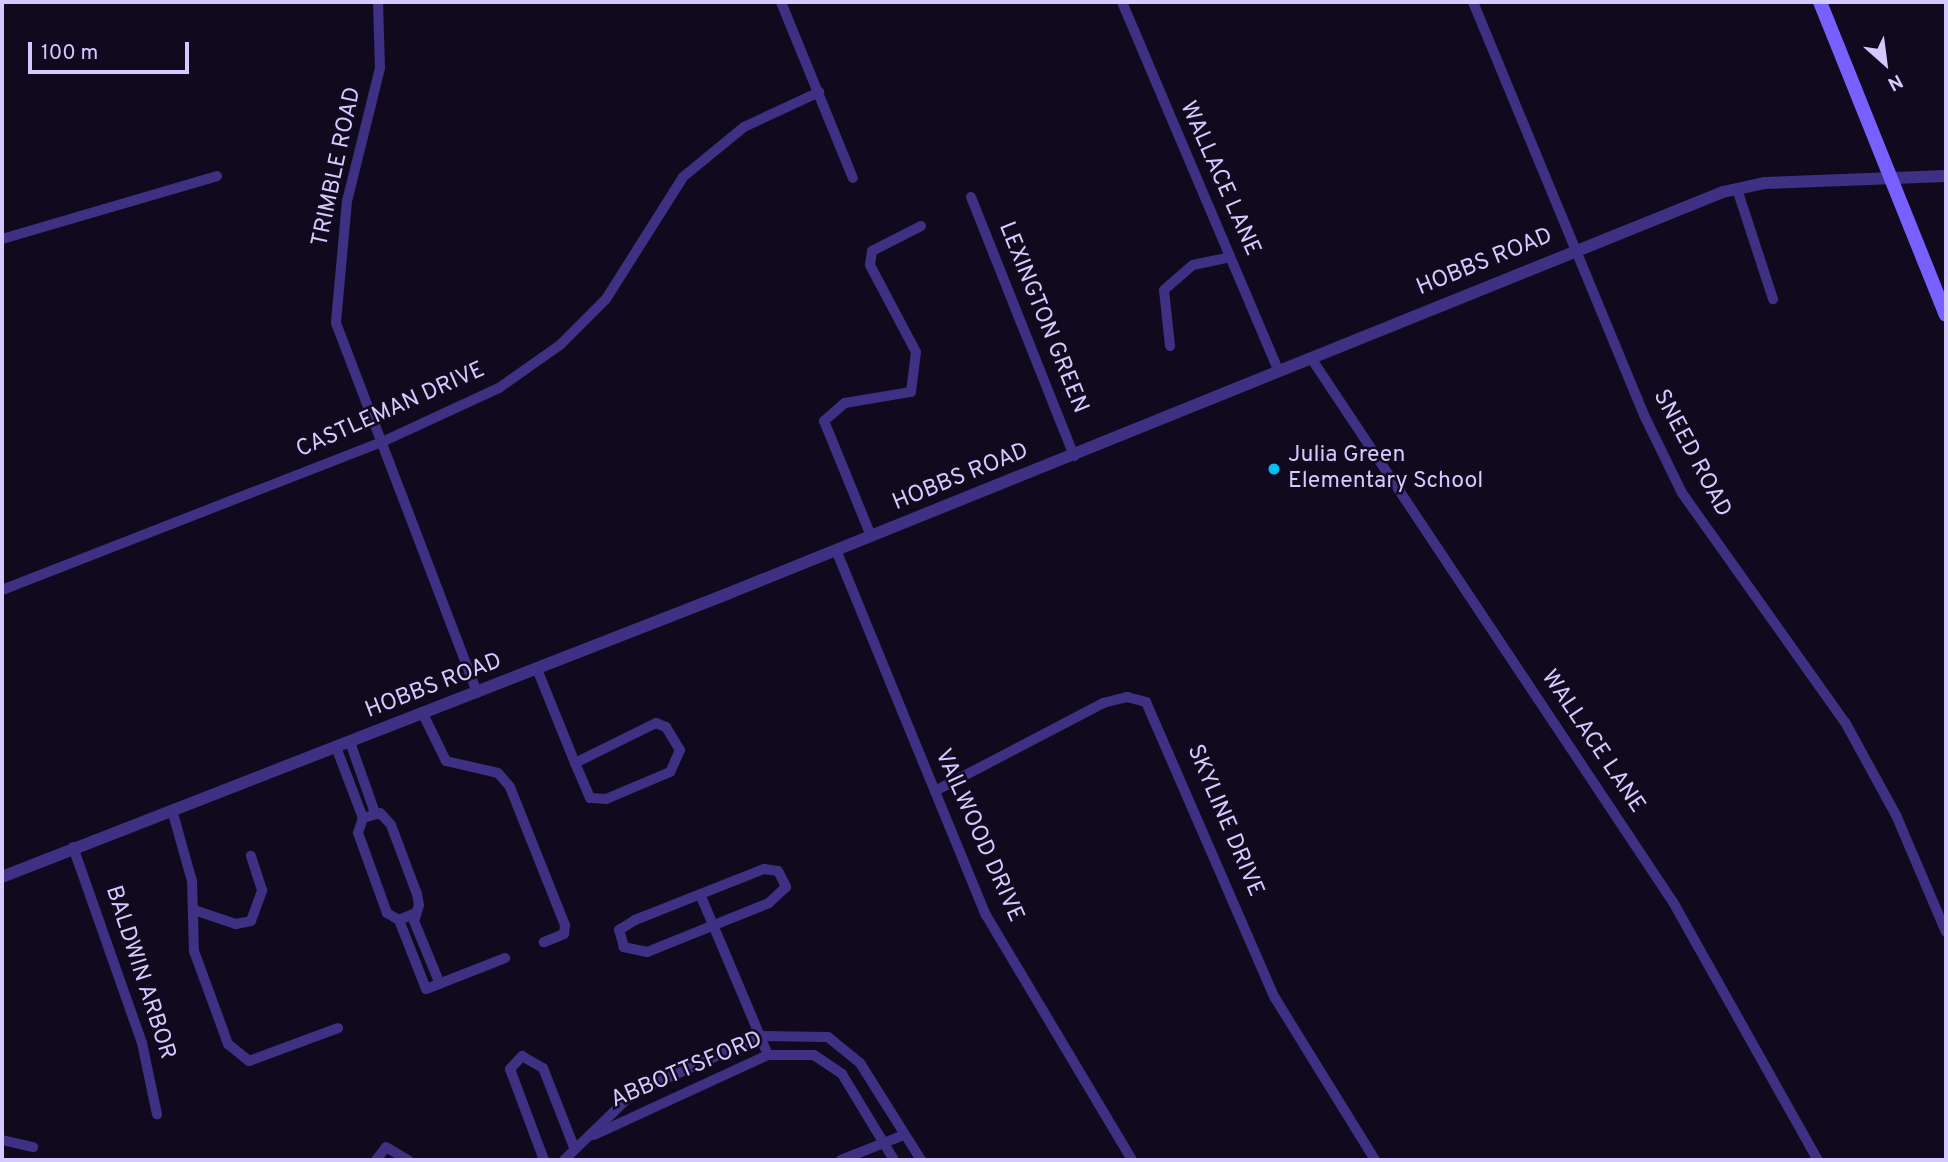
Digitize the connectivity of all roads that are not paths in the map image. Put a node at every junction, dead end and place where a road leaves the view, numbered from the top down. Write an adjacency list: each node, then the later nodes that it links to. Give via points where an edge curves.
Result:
1 (378, 2): 22 (street, TRIMBLE ROAD, via 380,68 347,201 336,323)
2 (781, 2): 6 (street)
3 (1122, 2): 16 (street, WALLACE LANE)
4 (1473, 2): 15 (street, SNEED ROAD)
5 (1820, 2): 10 (main road)
6 (819, 92): 9 (street); 22 (street, CASTLEMAN DRIVE, via 744,127 683,177 606,299 560,345 499,388)
7 (217, 176): 14 (street)
8 (1946, 176): 10 (street, HOBBS ROAD)
9 (853, 178)
10 (1892, 180): 11 (street, HOBBS ROAD); 18 (main road)
11 (1737, 189): 15 (street, HOBBS ROAD); 17 (street)
12 (971, 197): 23 (street, LEXINGTON GREEN)
13 (921, 226): 24 (street, via 873,251 870,265 916,352 911,392 845,403 824,421)
14 (2, 239)
15 (1573, 250): 20 (street, HOBBS ROAD); 45 (street, SNEED ROAD, via 1682,493 1845,722 1896,815)
16 (1230, 257): 19 (street, via 1193,265 1164,290); 21 (street, WALLACE LANE)
17 (1773, 299)
18 (1946, 315)
19 (1170, 346)
20 (1311, 358): 21 (street, HOBBS ROAD); 67 (street, WALLACE LANE, via 1674,902)
21 (1279, 371): 23 (street, HOBBS ROAD)
22 (382, 442): 26 (street, CASTLEMAN DRIVE); 28 (street, TRIMBLE ROAD)
23 (1074, 456): 24 (street, HOBBS ROAD)
24 (871, 536): 25 (street, HOBBS ROAD)
25 (836, 550): 27 (street, HOBBS ROAD); 33 (street, VAILWOOD DRIVE)
26 (2, 590)
27 (537, 669): 28 (street, HOBBS ROAD); 32 (street)
28 (477, 693): 29 (street, HOBBS ROAD)
29 (423, 714): 30 (street, HOBBS ROAD); 46 (street, via 446,761 498,774 510,787 565,925 564,934)
30 (350, 742): 31 (street, HOBBS ROAD); 35 (street)
31 (336, 747): 34 (street, HOBBS ROAD); 36 (street)
32 (575, 763): 32 (street, via 656,723 666,727 680,750 670,772 606,799 590,798)
33 (935, 791): 65 (street, VAILWOOD DRIVE, via 986,915); 66 (street, SKYLINE DRIVE, via 1103,703 1127,697 1146,702 1275,998)
34 (172, 810): 37 (street, HOBBS ROAD); 41 (street)
35 (375, 813): 36 (street); 42 (street, via 391,825 417,894)
36 (363, 818): 43 (street, via 358,834 387,913)
37 (73, 847): 39 (street, HOBBS ROAD); 52 (street, BALDWIN ARBOR, via 142,1043)
38 (251, 856): 41 (street, via 262,890 251,921 236,924)
39 (2, 877)
40 (700, 894): 44 (street); 44 (street, via 764,869 783,879 779,897); 44 (street, via 635,920 619,930 620,939 635,954)
41 (194, 910): 49 (street, via 194,951 238,1057 262,1059)
42 (416, 913): 43 (street); 48 (street)
43 (399, 920): 48 (street, via 426,989)
44 (715, 928): 50 (street)
45 (1946, 932)
46 (544, 942)
47 (505, 958): 48 (street)
48 (440, 984)
49 (338, 1028)
50 (761, 1036): 51 (street); 53 (street, ABBOTTSFORD, via 828,1037 860,1063); 57 (street, ABBOTTSFORD, via 632,1094)
51 (768, 1055): 55 (street, ABBOTTSFORD, via 814,1055 842,1074); 57 (street, ABBOTTSFORD, via 622,1119)
52 (157, 1114)
53 (904, 1135): 55 (street); 64 (street, ABBOTTSFORD)
54 (2, 1140): 56 (street)
55 (885, 1143): 62 (street); 63 (street, ABBOTTSFORD)
56 (33, 1147)
57 (574, 1147): 60 (street, via 543,1068 522,1056 510,1069); 61 (street, ABBOTTSFORD)
58 (376, 1160): 59 (street, via 386,1147)
59 (408, 1160)
60 (544, 1160)
61 (564, 1160)
62 (841, 1160)
63 (894, 1160)
64 (921, 1160)
65 (1132, 1160)
66 (1375, 1160)
67 (1818, 1160)

